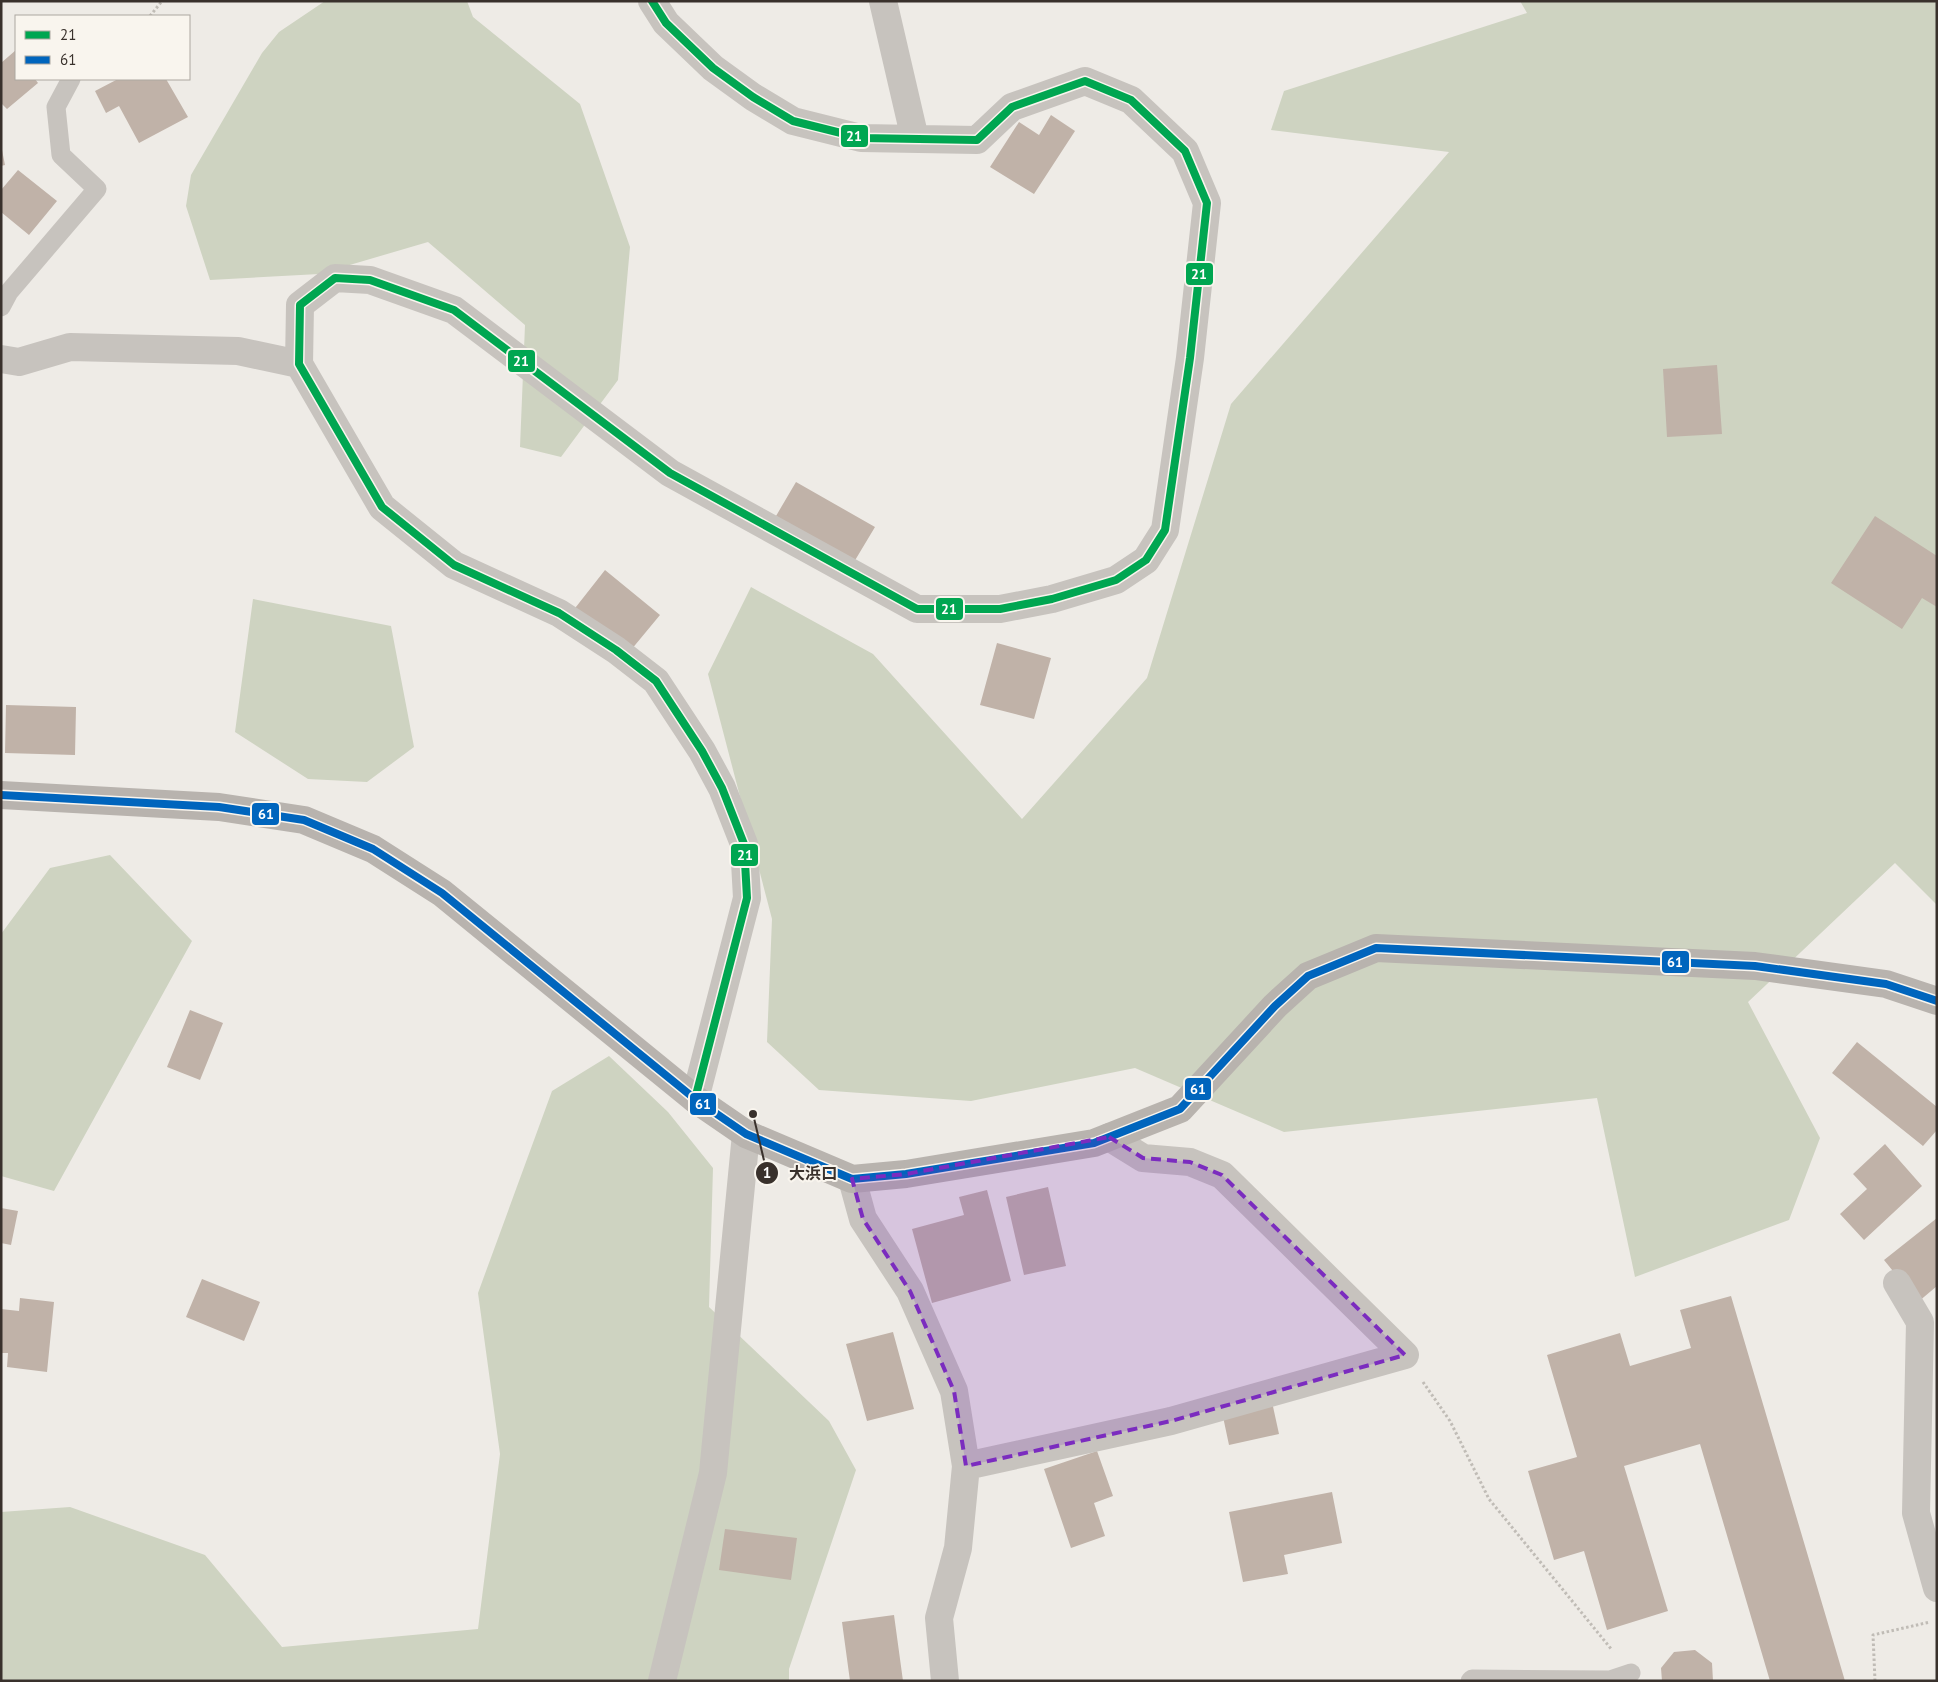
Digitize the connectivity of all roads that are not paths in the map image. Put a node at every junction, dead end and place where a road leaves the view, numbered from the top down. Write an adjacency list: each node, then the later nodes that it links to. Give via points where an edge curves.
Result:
1 (652, 1): 4 (street, via 666,23 713,68 793,121 861,138)
2 (883, 1): 4 (street)
3 (70, 80): 5 (lane, via 56,107 61,155 97,189 9,292)
4 (915, 140): 7 (street, via 977,140 1012,107 1084,81 1131,100 1185,151 1207,202 1190,358 1165,530 1146,560 1116,580 1000,610 917,609 670,473 454,310 370,280 335,278 300,305)
5 (1, 307)
6 (1, 359): 7 (street, via 19,362 70,347 238,351)
7 (300, 364): 10 (street, via 382,507 454,565 558,613 616,650 656,681 722,788 744,844 747,898)
8 (1, 795): 10 (main road, via 228,808 304,820 372,849 442,893)
9 (1937, 1001): 12 (main road, via 1886,984 1755,966 1376,948 1308,976 1275,1006 1180,1108)
10 (695, 1099): 11 (main road)
11 (746, 1134): 13 (main road); 18 (street, via 713,1473)
12 (1109, 1137): 13 (main road, via 1094,1143 916,1173); 15 (street, via 1143,1158 1190,1162 1222,1175 1405,1355 1171,1421)
13 (852, 1179): 15 (street, via 863,1219 910,1291 954,1390)
14 (1897, 1283): 16 (street, via 1920,1322 1916,1513)
15 (966, 1466): 19 (street, via 958,1548 939,1618)
16 (1937, 1588)
17 (1631, 1673): 20 (lane, via 1610,1680)
18 (662, 1681)
19 (945, 1681)
20 (1470, 1681)

